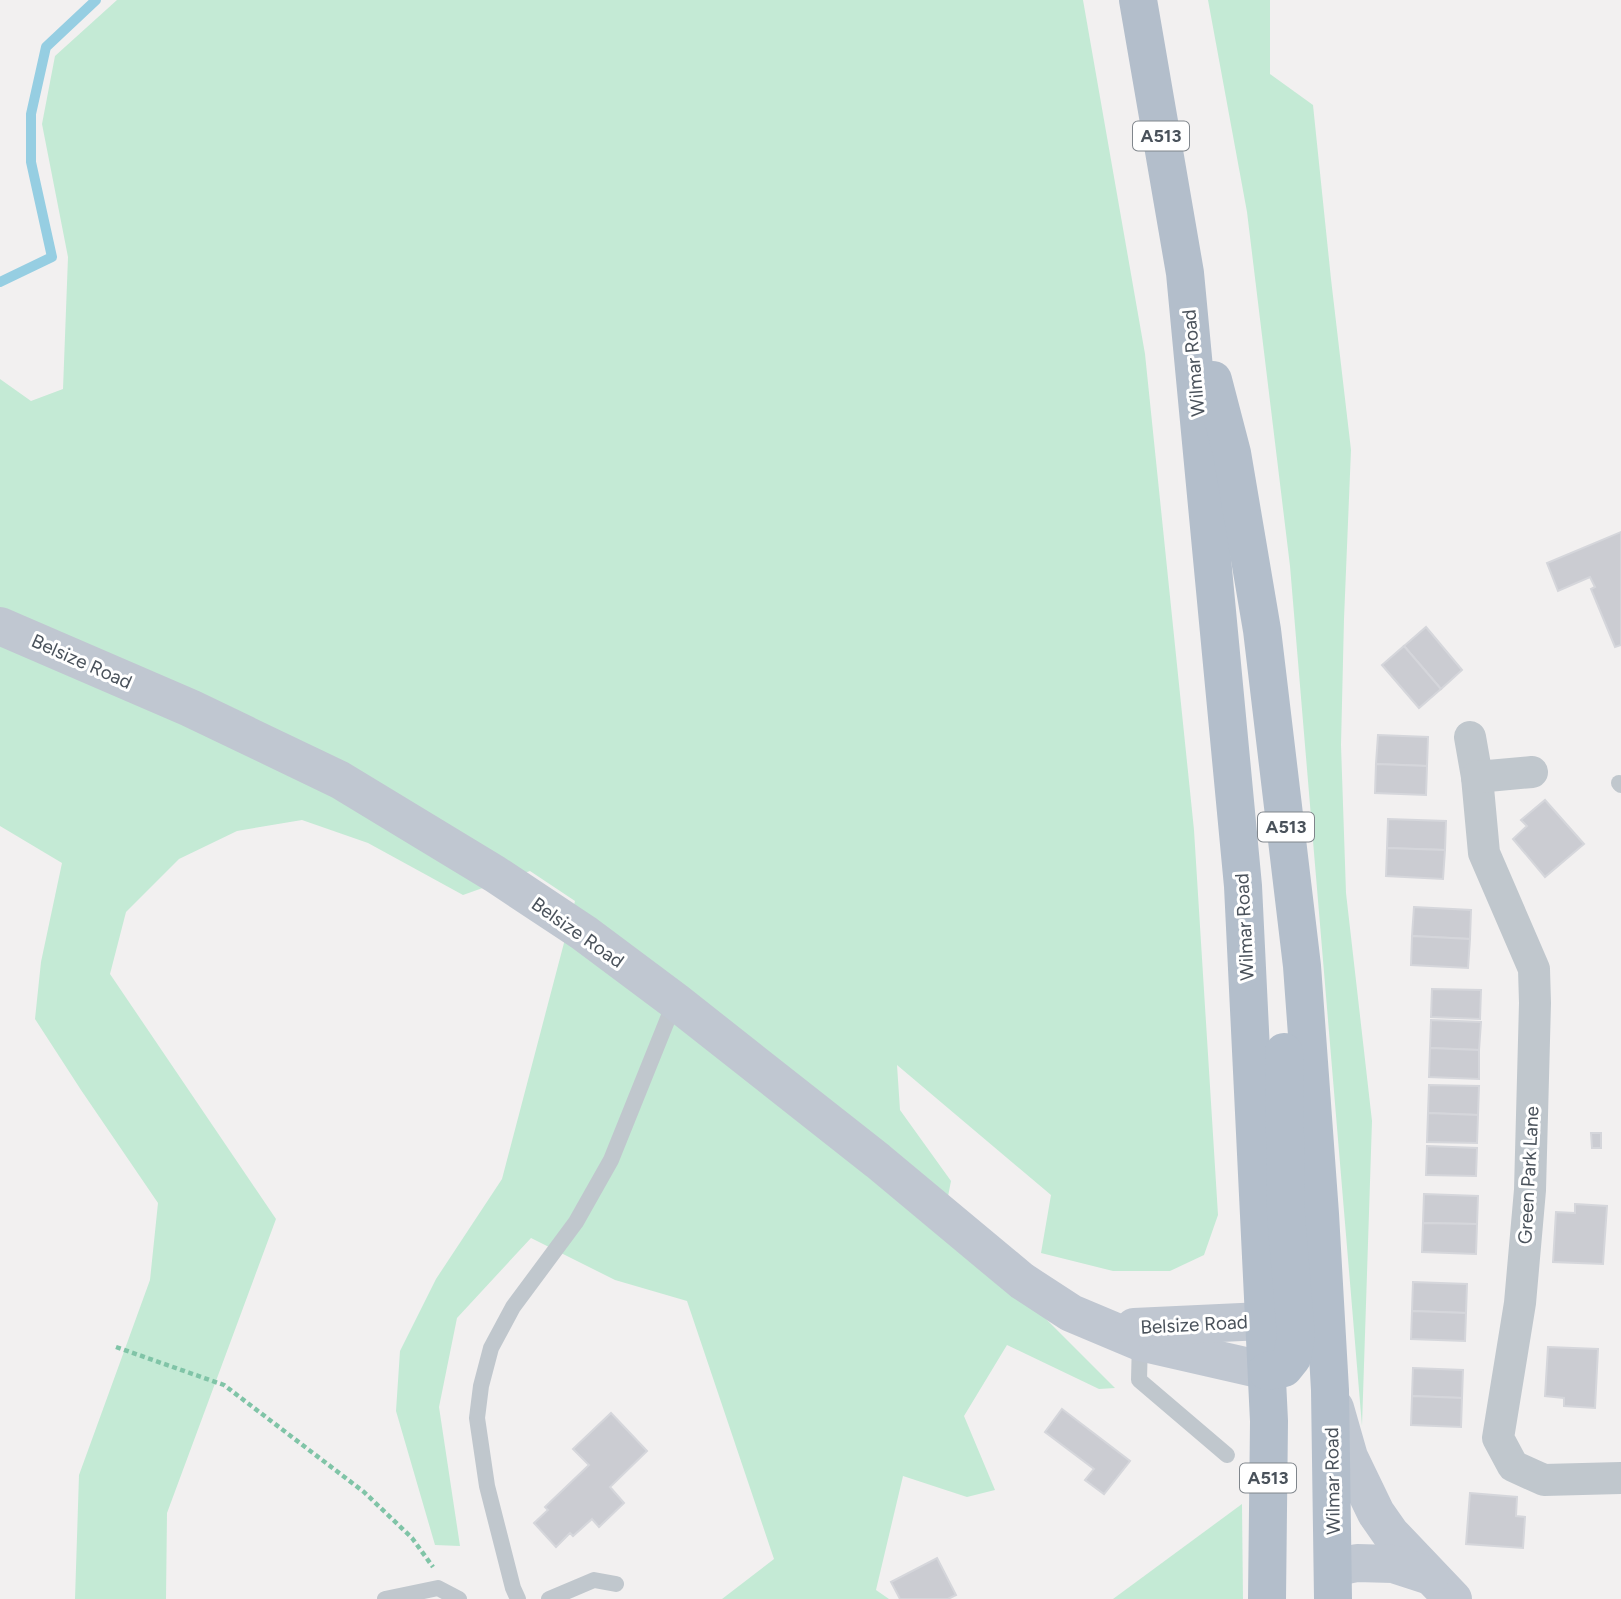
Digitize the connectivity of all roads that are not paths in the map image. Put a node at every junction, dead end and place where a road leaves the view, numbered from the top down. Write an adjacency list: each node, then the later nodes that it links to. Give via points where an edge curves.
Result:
1 (1138, 0): 2 (main road, Wilmar Road / A513)
2 (1185, 273): 7 (main road, Wilmar Road / A513, via 1232,453 1262,630); 9 (main road, Wilmar Road / A513)
3 (0, 626): 8 (street, Belsize Road, via 190,708 340,780 584,933)
4 (1470, 737): 6 (street, Green Park Lane)
5 (1532, 772): 6 (street)
6 (1477, 777): 14 (street, Green Park Lane, via 1484,853 1534,969 1530,1190 1520,1303 1499,1438 1513,1466 1544,1480)
7 (1281, 787): 9 (main road, A513, via 1286,1215); 12 (main road, Wilmar Road / A513, via 1302,965)
8 (675, 1001): 10 (street, Belsize Road, via 1022,1281 1071,1313 1101,1326); 21 (lane, via 611,1160 576,1222 513,1307 492,1348 481,1386 477,1418 487,1486)
9 (1279, 1329): 10 (street, Belsize Road); 11 (main road, A513, via 1292,1358 1284,1368); 12 (street, via 1313,1359)
10 (1140, 1334): 11 (street, Belsize Road); 13 (lane, via 1139,1380)
11 (1267, 1371): 18 (main road, A513)
12 (1330, 1390): 15 (main road, Wilmar Road / A513); 17 (street, via 1349,1457 1370,1502 1390,1533)
13 (1227, 1455)
14 (1621, 1478)
15 (1333, 1583): 17 (street, via 1357,1563 1393,1564); 23 (main road, via 1318,1584)
16 (616, 1584): 22 (lane, via 594,1580)
17 (1443, 1588)
18 (1274, 1594)
19 (385, 1599): 20 (lane, via 438,1588)
20 (459, 1599)
21 (518, 1599)
22 (549, 1599)
23 (1311, 1599)

